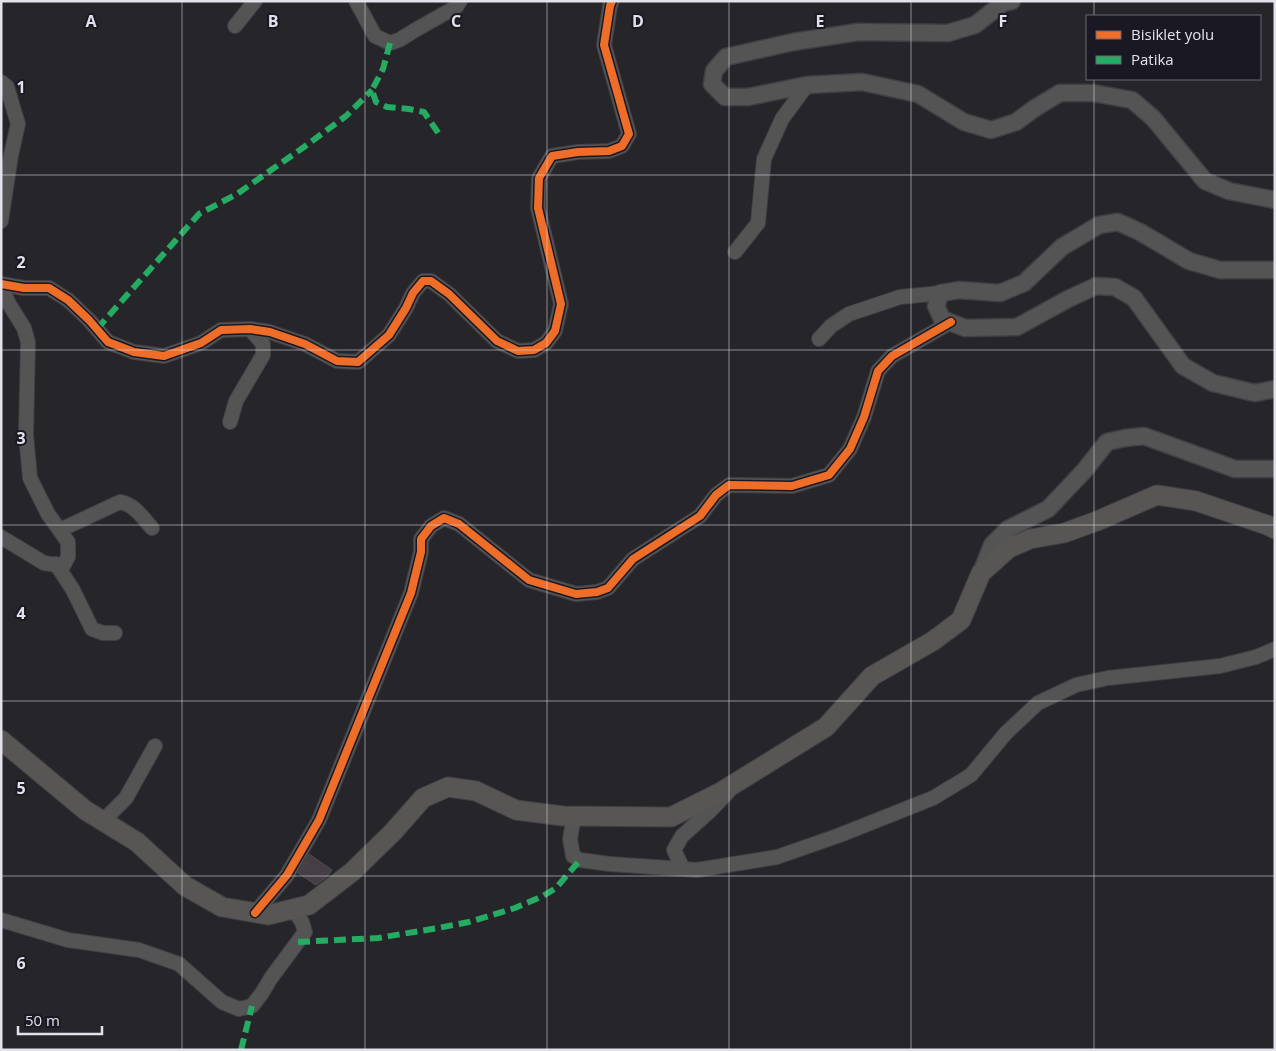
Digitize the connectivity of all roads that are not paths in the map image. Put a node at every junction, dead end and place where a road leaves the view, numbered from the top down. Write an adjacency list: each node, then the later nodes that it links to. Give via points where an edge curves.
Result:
1 (255, 1): 6 (street)
2 (356, 1): 3 (street, via 375,36 390,43 456,7)
3 (460, 1)
4 (612, 1): 17 (street, via 604,45 629,134 622,146 609,151 552,156 538,178 538,208 561,304 555,331 546,343 534,350 518,351 497,341 449,294 431,281 423,280 389,335 358,362 337,361 305,344)
5 (1012, 1): 8 (street, via 1003,3 975,25 948,33 858,32 726,57 714,70 712,84 725,97 748,97)
6 (234, 26)
7 (1, 82): 9 (street, via 7,87 18,124)
8 (807, 85): 10 (street, via 862,82 918,94 964,122 991,130 1016,122 1060,93 1093,93 1132,100 1153,118 1205,181 1230,191); 12 (street, via 782,119 764,159 758,223)
9 (4, 173): 11 (street)
10 (1275, 200)
11 (1, 221)
12 (735, 252)
13 (1275, 270): 15 (street, via 1220,270 1189,261 1118,222 1099,225 1062,247 1024,283 1000,294 958,290)
14 (1, 286): 17 (street, via 49,288 90,320 108,342 134,352 164,356 201,343 221,330); 24 (street, via 28,342 26,435 30,478)
15 (941, 293): 16 (street, via 936,306 942,319); 18 (street, via 900,297 849,314 831,326)
16 (951, 322): 19 (street, via 965,328 1017,327 1096,286 1115,288 1134,298 1183,366 1214,383 1255,393); 37 (street, via 892,356 878,371 850,449 829,475 792,486 729,485 716,495 700,516 632,559 608,588 576,594 529,580 459,524 444,518 431,526 421,539 411,594 319,820 287,875)
17 (250, 329): 20 (street, via 263,344 263,355 236,401)
18 (820, 339)
19 (1275, 389)
20 (230, 422)
21 (1275, 470): 27 (street, via 1235,469 1144,436 1107,442 1048,510 1008,529 992,544)
22 (152, 528): 24 (street, via 126,502 120,502)
23 (1275, 529): 27 (main road, via 1196,501 1157,495 1064,533 1030,539 1009,548)
24 (60, 530): 26 (street, via 68,542 68,557 64,566)
25 (1, 537): 26 (street, via 44,563)
26 (56, 564): 28 (street, via 92,629)
27 (981, 573): 32 (main road, via 960,620 933,641 872,676 826,727)
28 (115, 633)
29 (1275, 649): 35 (street, via 1220,666 1108,678 1076,685 1038,704 1006,733 971,775 933,798 777,857 697,870)
30 (1, 740): 34 (main road, via 85,810)
31 (155, 746): 34 (street, via 126,798)
32 (738, 782): 33 (main road, via 671,818); 35 (street, via 682,836 674,850)
33 (574, 816): 35 (street, via 570,839 573,856 580,860); 36 (main road, via 516,810 476,791 448,788 422,798 352,872 309,905)
34 (103, 821): 37 (main road, via 136,842 185,886 222,907)
35 (683, 869)
36 (293, 909): 37 (main road, via 268,915); 38 (street, via 305,932 252,1006 239,1009 222,1002 179,964 139,950 68,940)
37 (255, 913)
38 (1, 920)

